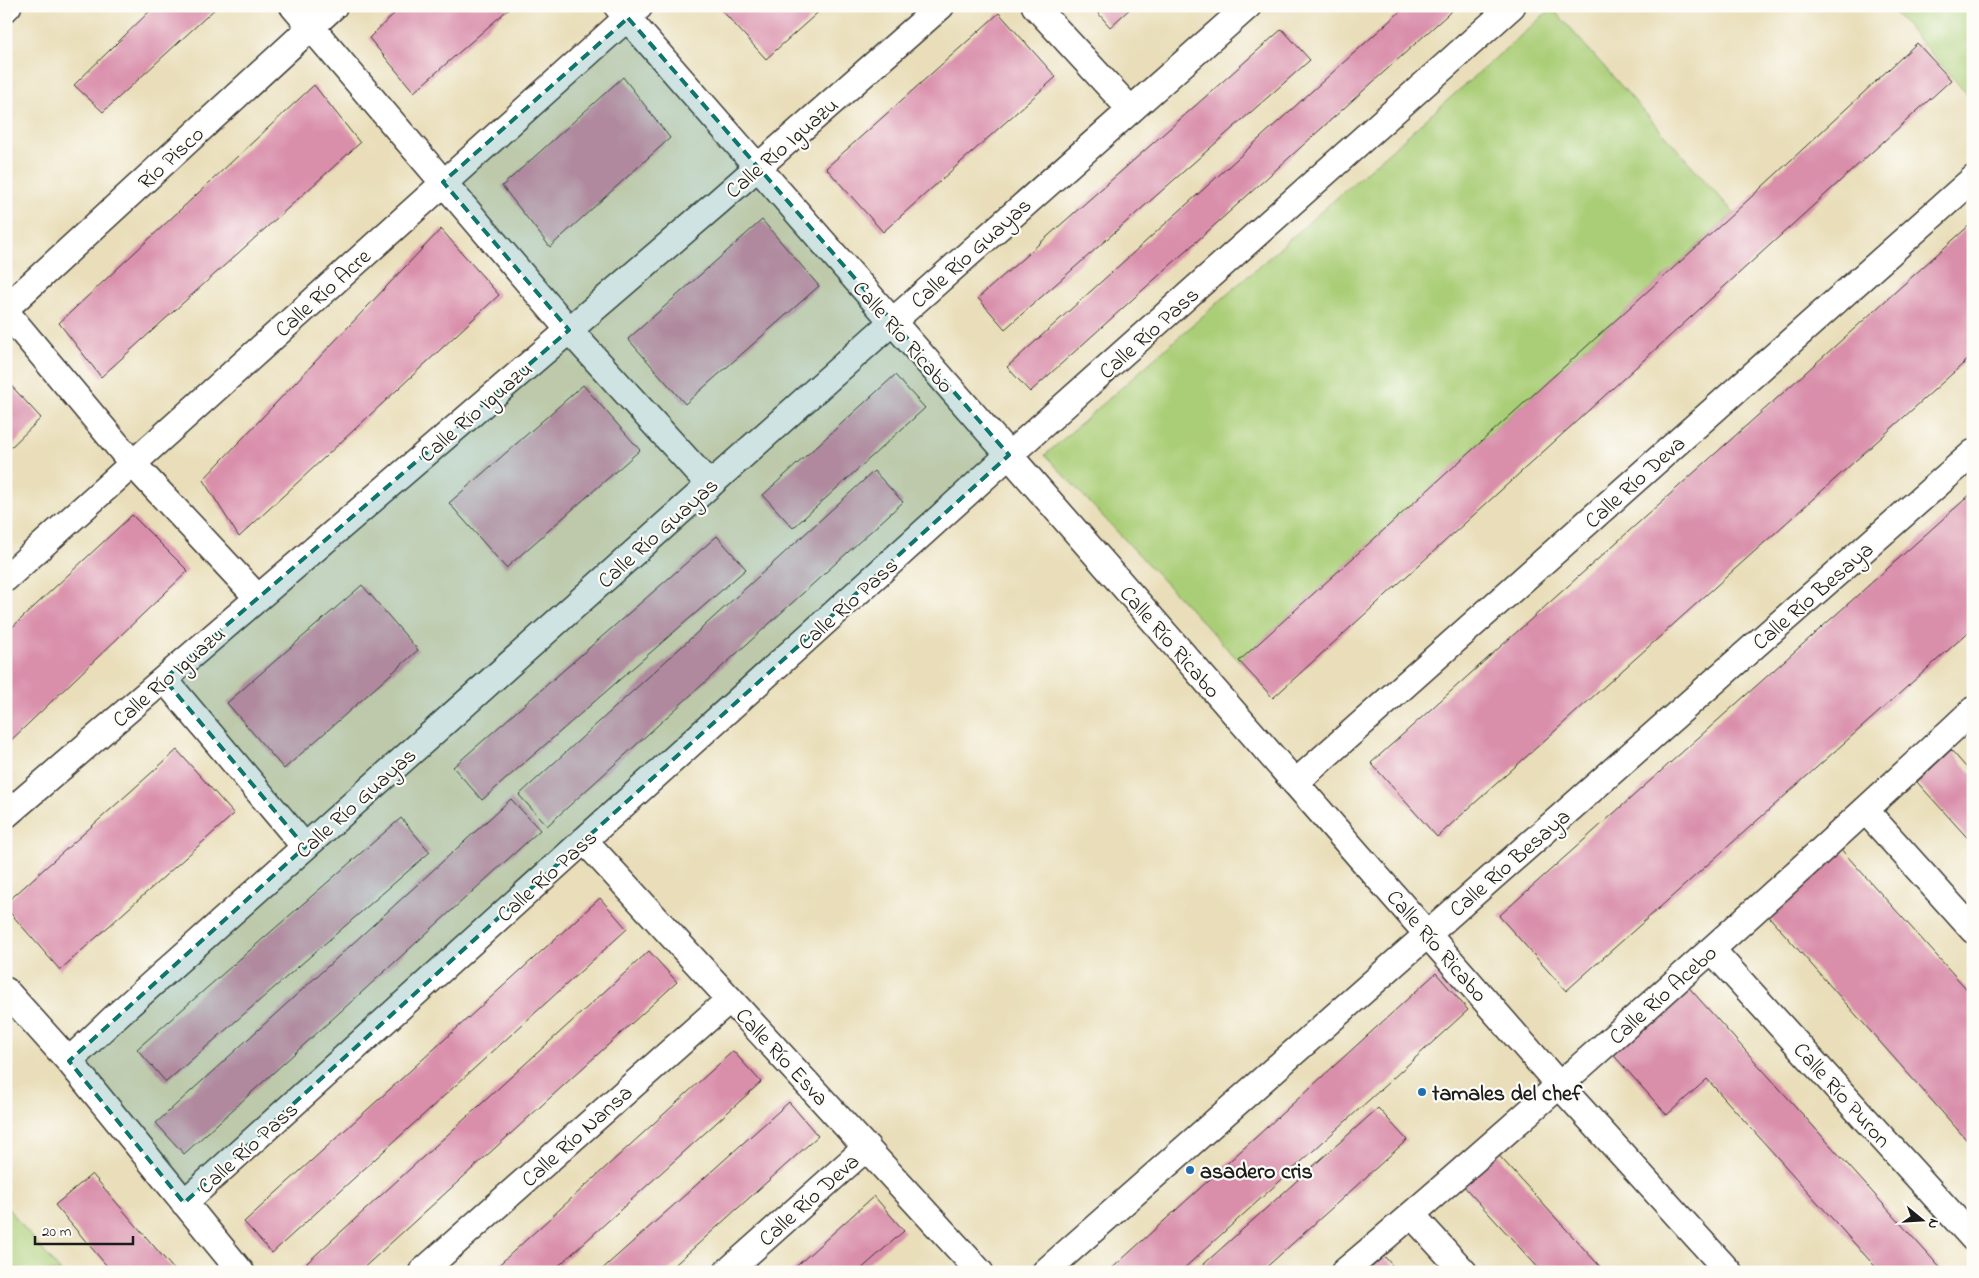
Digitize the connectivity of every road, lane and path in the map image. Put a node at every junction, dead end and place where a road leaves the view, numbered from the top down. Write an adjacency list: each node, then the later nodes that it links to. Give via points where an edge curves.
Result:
1 (293, 6): 8 (street)
2 (334, 6): 8 (street, Río Pisco)
3 (941, 6): 10 (street, Calle Río Iguazu)
4 (1035, 6): 9 (street)
5 (1248, 6): 9 (street, Calle Río Guayas)
6 (1512, 6): 18 (street, Calle Río Pass)
7 (628, 10): 10 (street, Calle Río Ricabo); 12 (street, Calle Río Acre)
8 (312, 27): 12 (street); 13 (street, Río Pisco)
9 (1131, 110): 15 (street, Calle Río Guayas)
10 (757, 168): 15 (street, Calle Río Ricabo); 16 (street, Calle Río Iguazu)
11 (1973, 179): 25 (street, Calle Río Deva)
12 (443, 182): 16 (street); 19 (street, Calle Río Acre)
13 (6, 308)
14 (6, 312): 19 (street)
15 (892, 322): 18 (street, Calle Río Ricabo); 20 (street, Calle Río Guayas)
16 (569, 330): 20 (street); 22 (street, Calle Río Iguazu)
17 (1973, 453): 31 (street, Calle Río Besaya)
18 (1009, 455): 25 (street, Calle Río Ricabo); 28 (street, Calle Río Pass)
19 (133, 464): 21 (street, Calle Río Acre); 22 (street)
20 (710, 485): 29 (street, Calle Río Guayas)
21 (6, 578)
22 (258, 598): 23 (street, Calle Río Iguazu)
23 (164, 679): 27 (street, Calle Río Iguazu); 29 (street)
24 (1973, 710): 26 (street, Calle Río Acebo)
25 (1295, 783): 31 (street, Calle Río Ricabo)
26 (1866, 811): 30 (street); 32 (street, Calle Río Acebo)
27 (6, 815)
28 (584, 840): 34 (street, Calle Río Esva); 38 (street, Calle Río Pass)
29 (305, 847): 35 (street, Calle Río Guayas)
30 (1973, 930)
31 (1428, 934): 36 (street, Calle Río Ricabo); 45 (street, Calle Río Besaya)
32 (1712, 950): 36 (street, Calle Río Acebo); 40 (street, Calle Río Puron)
33 (6, 991): 35 (street)
34 (730, 999): 37 (street, Calle Río Esva); 42 (street, Calle Río Nansa)
35 (68, 1061): 38 (street)
36 (1559, 1085): 39 (street, Calle Río Acebo); 48 (street, Calle Río Ricabo)
37 (867, 1147): 43 (street, Calle Río Deva); 44 (street, Calle Río Esva)
38 (184, 1203): 41 (street)
39 (1412, 1215): 46 (street, Calle Río Acebo); 47 (street)
40 (1973, 1238)
41 (240, 1272)
42 (422, 1272)
43 (727, 1272)
44 (980, 1272)
45 (1045, 1272)
46 (1344, 1272)
47 (1464, 1272)
48 (1728, 1272)

